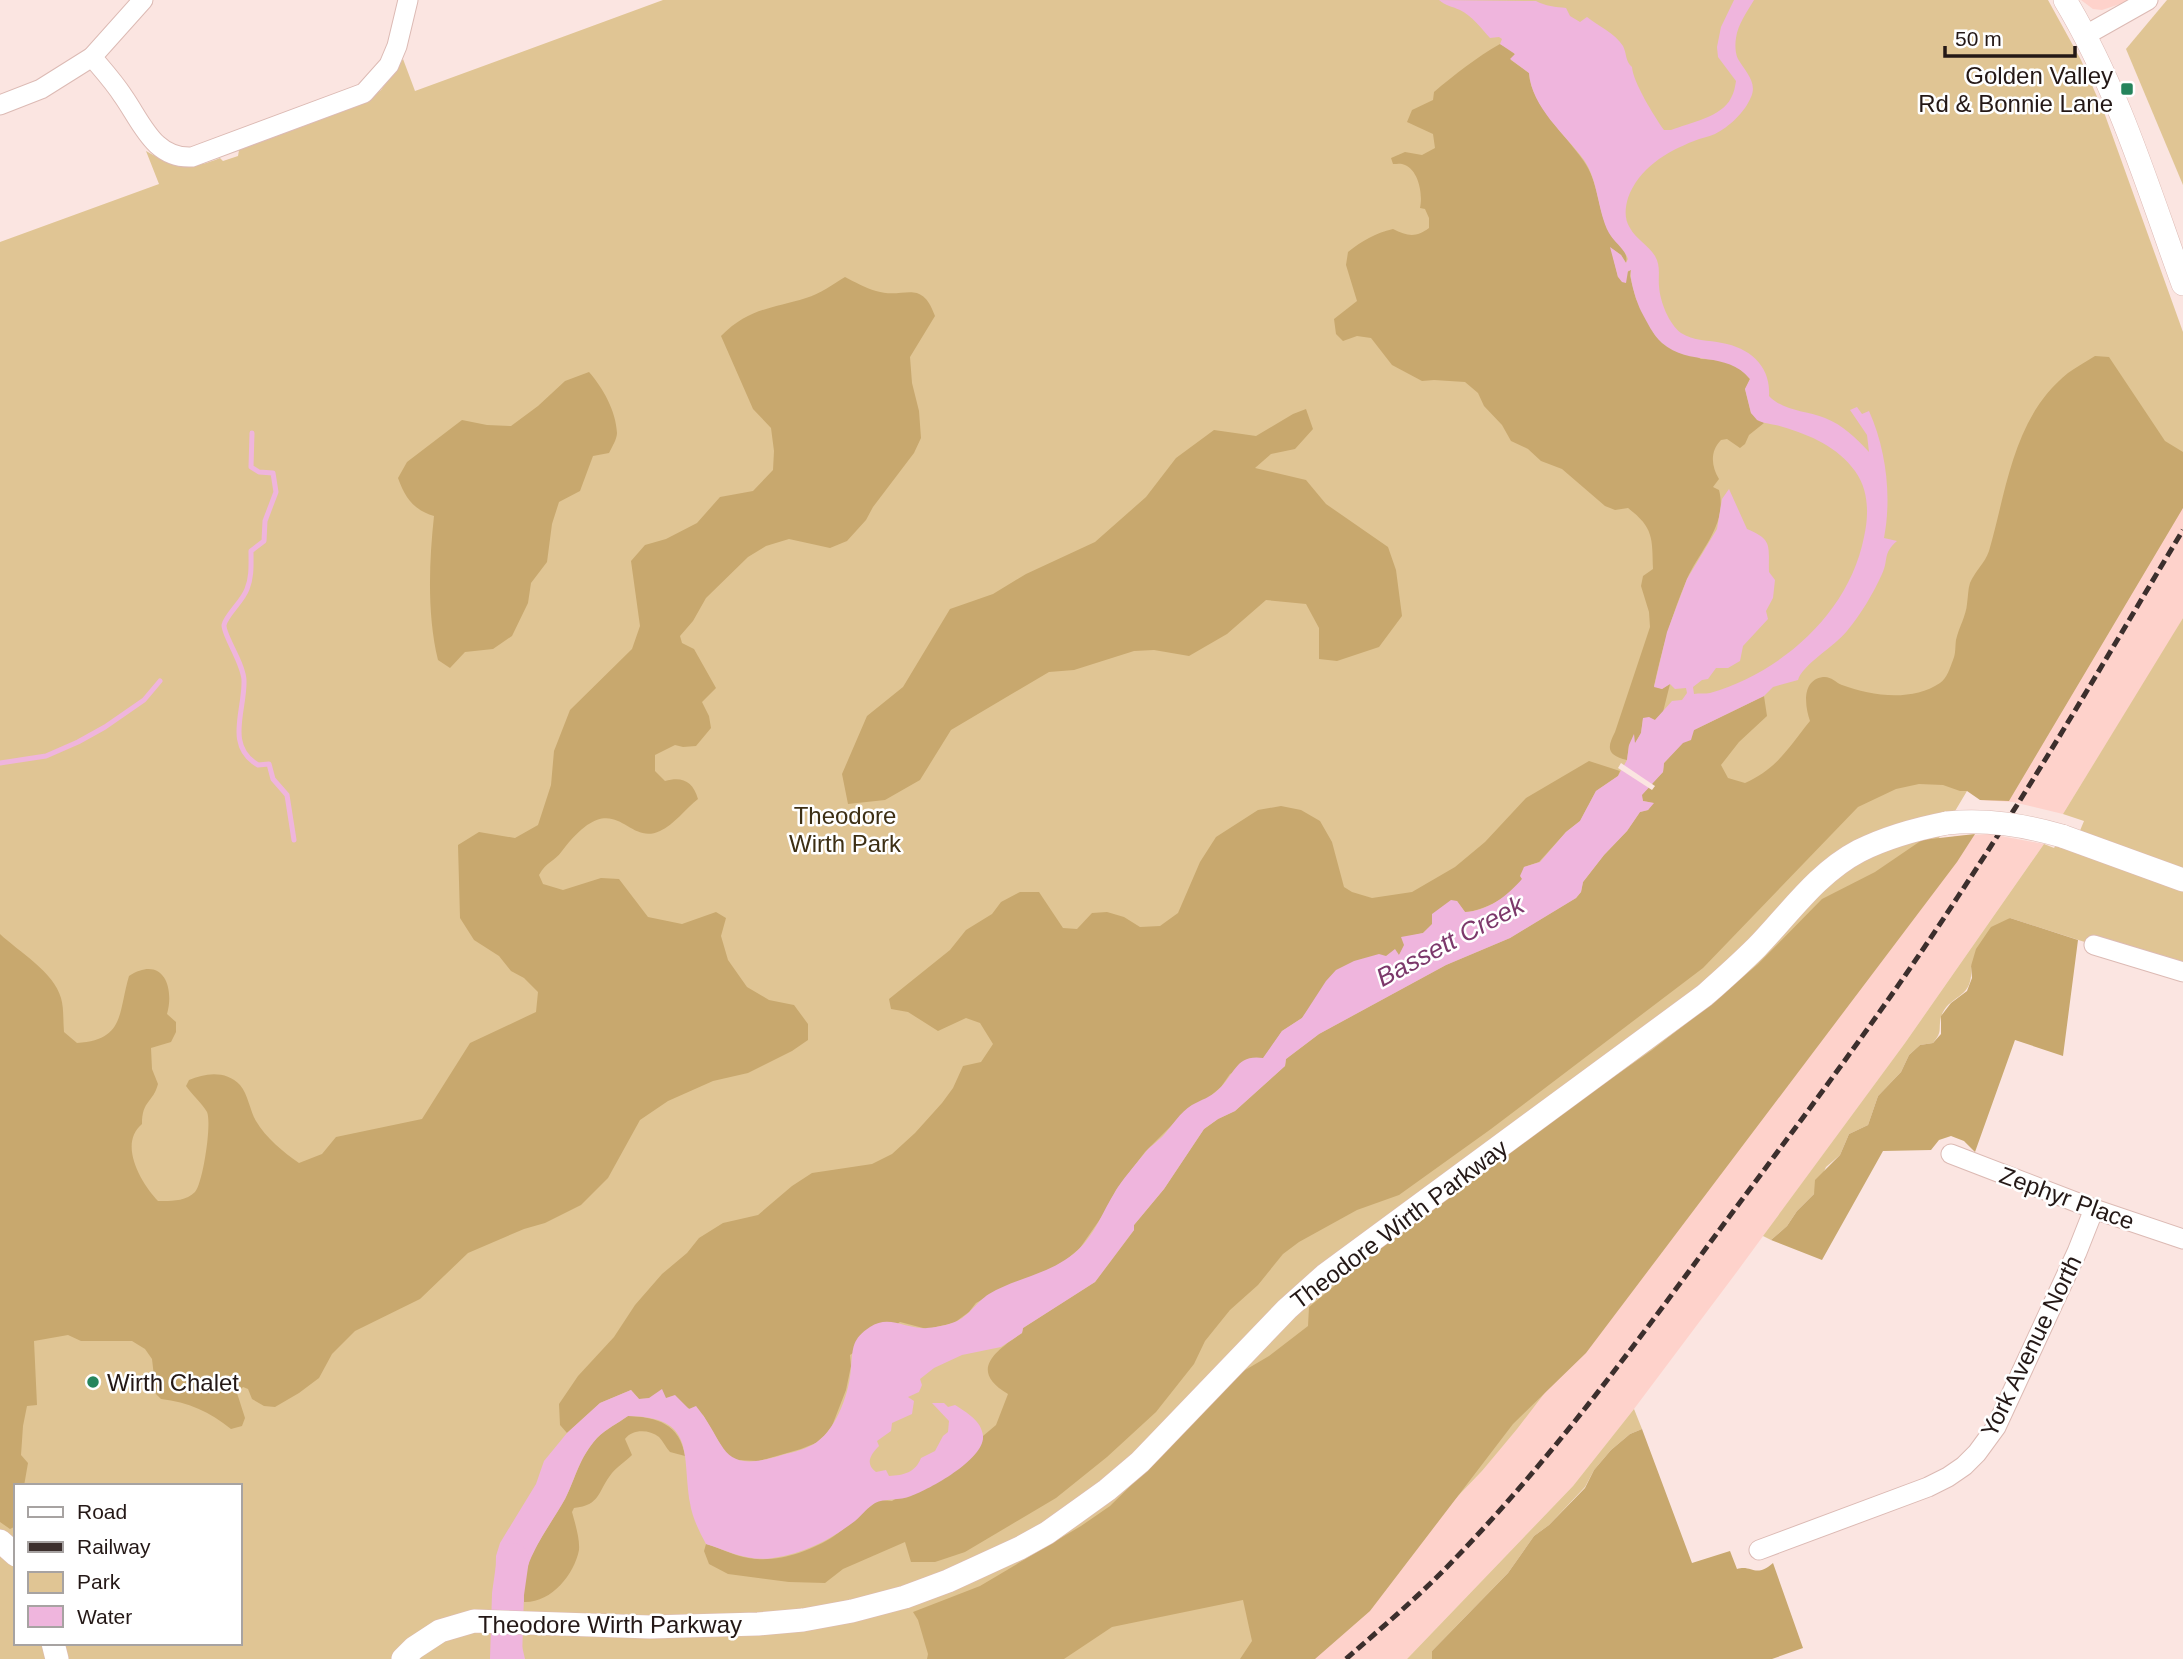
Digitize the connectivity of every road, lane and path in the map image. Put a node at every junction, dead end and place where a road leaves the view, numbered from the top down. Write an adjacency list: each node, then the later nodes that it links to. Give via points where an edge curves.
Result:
1 (143, 0): 6 (street)
2 (408, 0): 6 (street, via 389,65 364,93 192,157 172,156 153,141)
3 (2065, 0): 5 (street)
4 (2148, 0): 5 (street)
5 (2086, 35): 8 (street, via 2119,110)
6 (92, 57): 7 (street, via 41,89)
7 (0, 105)
8 (2183, 284)
9 (2183, 880): 18 (street, Theodore Wirth Parkway, bridge, via 2026,826 1947,823 1883,840 1836,866 1755,949 1651,1038 1325,1275 1140,1462 1038,1538 971,1572 852,1611 758,1624 650,1627 491,1620 440,1631)
10 (2094, 945): 11 (street)
11 (2183, 972)
12 (1951, 1154): 13 (street, Zephyr Place)
13 (2094, 1209): 14 (street, Zephyr Place); 16 (street, York Avenue North, via 1996,1427 1964,1466 1928,1488)
14 (2183, 1239)
15 (0, 1541): 17 (street)
16 (1759, 1550)
17 (14, 1553)
18 (402, 1659)

